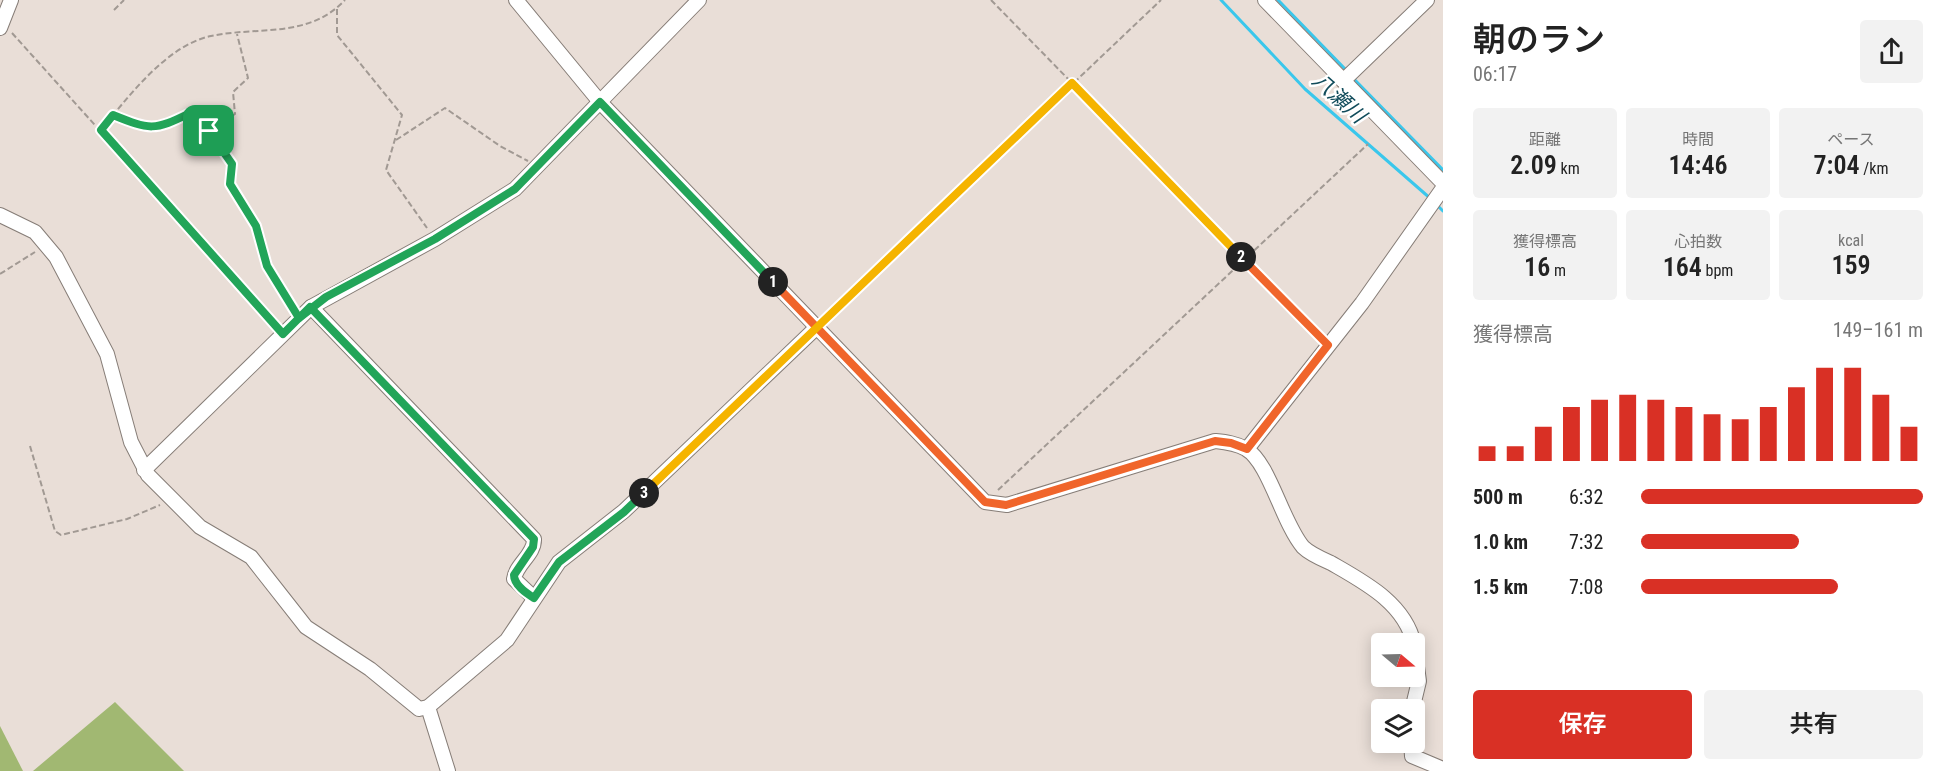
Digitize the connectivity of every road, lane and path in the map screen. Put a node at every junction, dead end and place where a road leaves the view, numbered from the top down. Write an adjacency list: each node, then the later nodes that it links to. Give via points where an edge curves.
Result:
1 (12, 0): 12 (street)
2 (124, 0): 11 (path)
3 (345, 0): 10 (path)
4 (516, 0): 16 (street)
5 (699, 0): 16 (street)
6 (991, 0): 15 (path)
7 (1161, 0): 15 (path)
8 (1265, 0): 14 (street)
9 (1427, 0): 14 (street)
10 (337, 9): 13 (path, via 296,29); 20 (path, via 337,35 402,116)
11 (114, 10)
12 (1, 25): 18 (path)
13 (237, 34): 17 (path, via 210,36 170,56); 19 (path, via 248,78 233,92 236,114)
14 (1343, 81): 23 (street)
15 (1072, 83): 31 (path); 33 (path)
16 (600, 102): 22 (street); 31 (street)
17 (113, 115): 18 (path); 19 (path, via 155,128 190,113 198,116)
18 (101, 130): 32 (path)
19 (209, 131): 30 (path, via 232,164 230,184 256,226 267,266)
20 (396, 140): 22 (path, via 446,108 500,146); 26 (path, via 386,170)
21 (1368, 144): 38 (path)
22 (537, 165): 26 (street, via 515,189)
23 (1443, 183)
24 (1437, 198): 33 (street)
25 (0, 215): 27 (street, via 34,232)
26 (435, 239): 29 (street)
27 (46, 243): 28 (path); 36 (street, via 107,354 131,442)
28 (0, 274)
29 (310, 307): 30 (street); 39 (street, via 534,539 514,579)
30 (299, 318): 32 (street)
31 (817, 327): 38 (street); 39 (street, via 624,512 559,562)
32 (283, 334): 36 (street)
33 (1328, 345): 35 (street)
34 (30, 446): 37 (path, via 55,531 61,534 127,519 156,509)
35 (1247, 449): 38 (street, via 1215,441 1006,505); 40 (street, via 1262,465 1286,523 1305,549 1365,582 1398,609)
36 (144, 470): 37 (street)
37 (169, 498): 41 (street, via 200,527 251,557 306,627 370,669 415,707)
38 (985, 502)
39 (534, 598): 41 (street, via 507,640)
40 (1409, 633)
41 (428, 707): 44 (street)
42 (1412, 753): 43 (street)
43 (1443, 769)
44 (448, 771)

